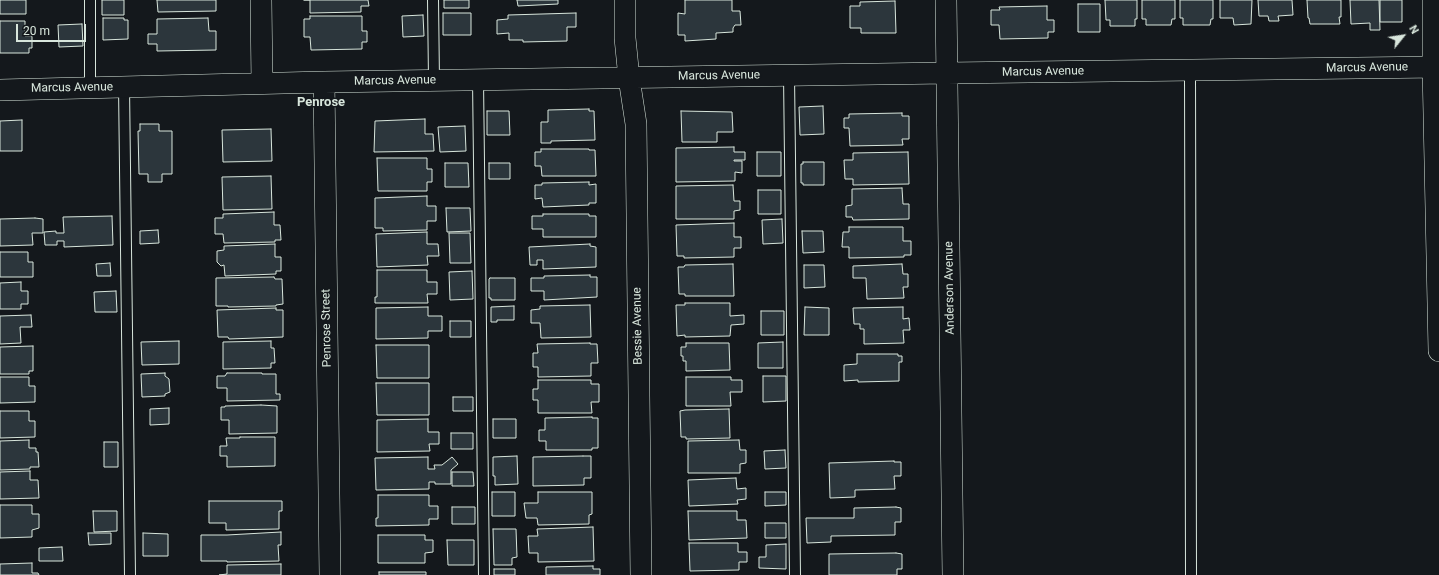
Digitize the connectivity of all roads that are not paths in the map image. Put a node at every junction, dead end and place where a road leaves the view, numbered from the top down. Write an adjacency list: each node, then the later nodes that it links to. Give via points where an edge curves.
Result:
1 (90, 0): 17 (lane)
2 (261, 0): 15 (street)
3 (433, 0): 12 (lane)
4 (625, 0): 11 (street, Bessie Avenue)
5 (946, 0): 9 (street, Anderson Avenue)
6 (1433, 0): 7 (street)
7 (1436, 67): 8 (street, Marcus Avenue); 19 (street)
8 (1190, 70): 9 (street, Marcus Avenue); 27 (lane)
9 (947, 73): 10 (street, Marcus Avenue); 26 (street, Anderson Avenue)
10 (789, 75): 11 (street, Marcus Avenue); 25 (lane)
11 (629, 78): 13 (street, Marcus Avenue); 24 (street, Bessie Avenue, via 636,124)
12 (434, 80): 13 (street, Marcus Avenue); 14 (street, Marcus Avenue)
13 (478, 80): 23 (lane)
14 (324, 82): 15 (street, Marcus Avenue); 22 (street, Penrose Street)
15 (262, 83): 16 (street, Marcus Avenue)
16 (124, 86): 17 (street, Marcus Avenue); 21 (lane)
17 (90, 87): 18 (street, Marcus Avenue)
18 (0, 90)
19 (1438, 241): 20 (street)
20 (1439, 351)
21 (130, 575)
22 (330, 575)
23 (484, 575)
24 (641, 575)
25 (795, 575)
26 (953, 575)
27 (1191, 575)

